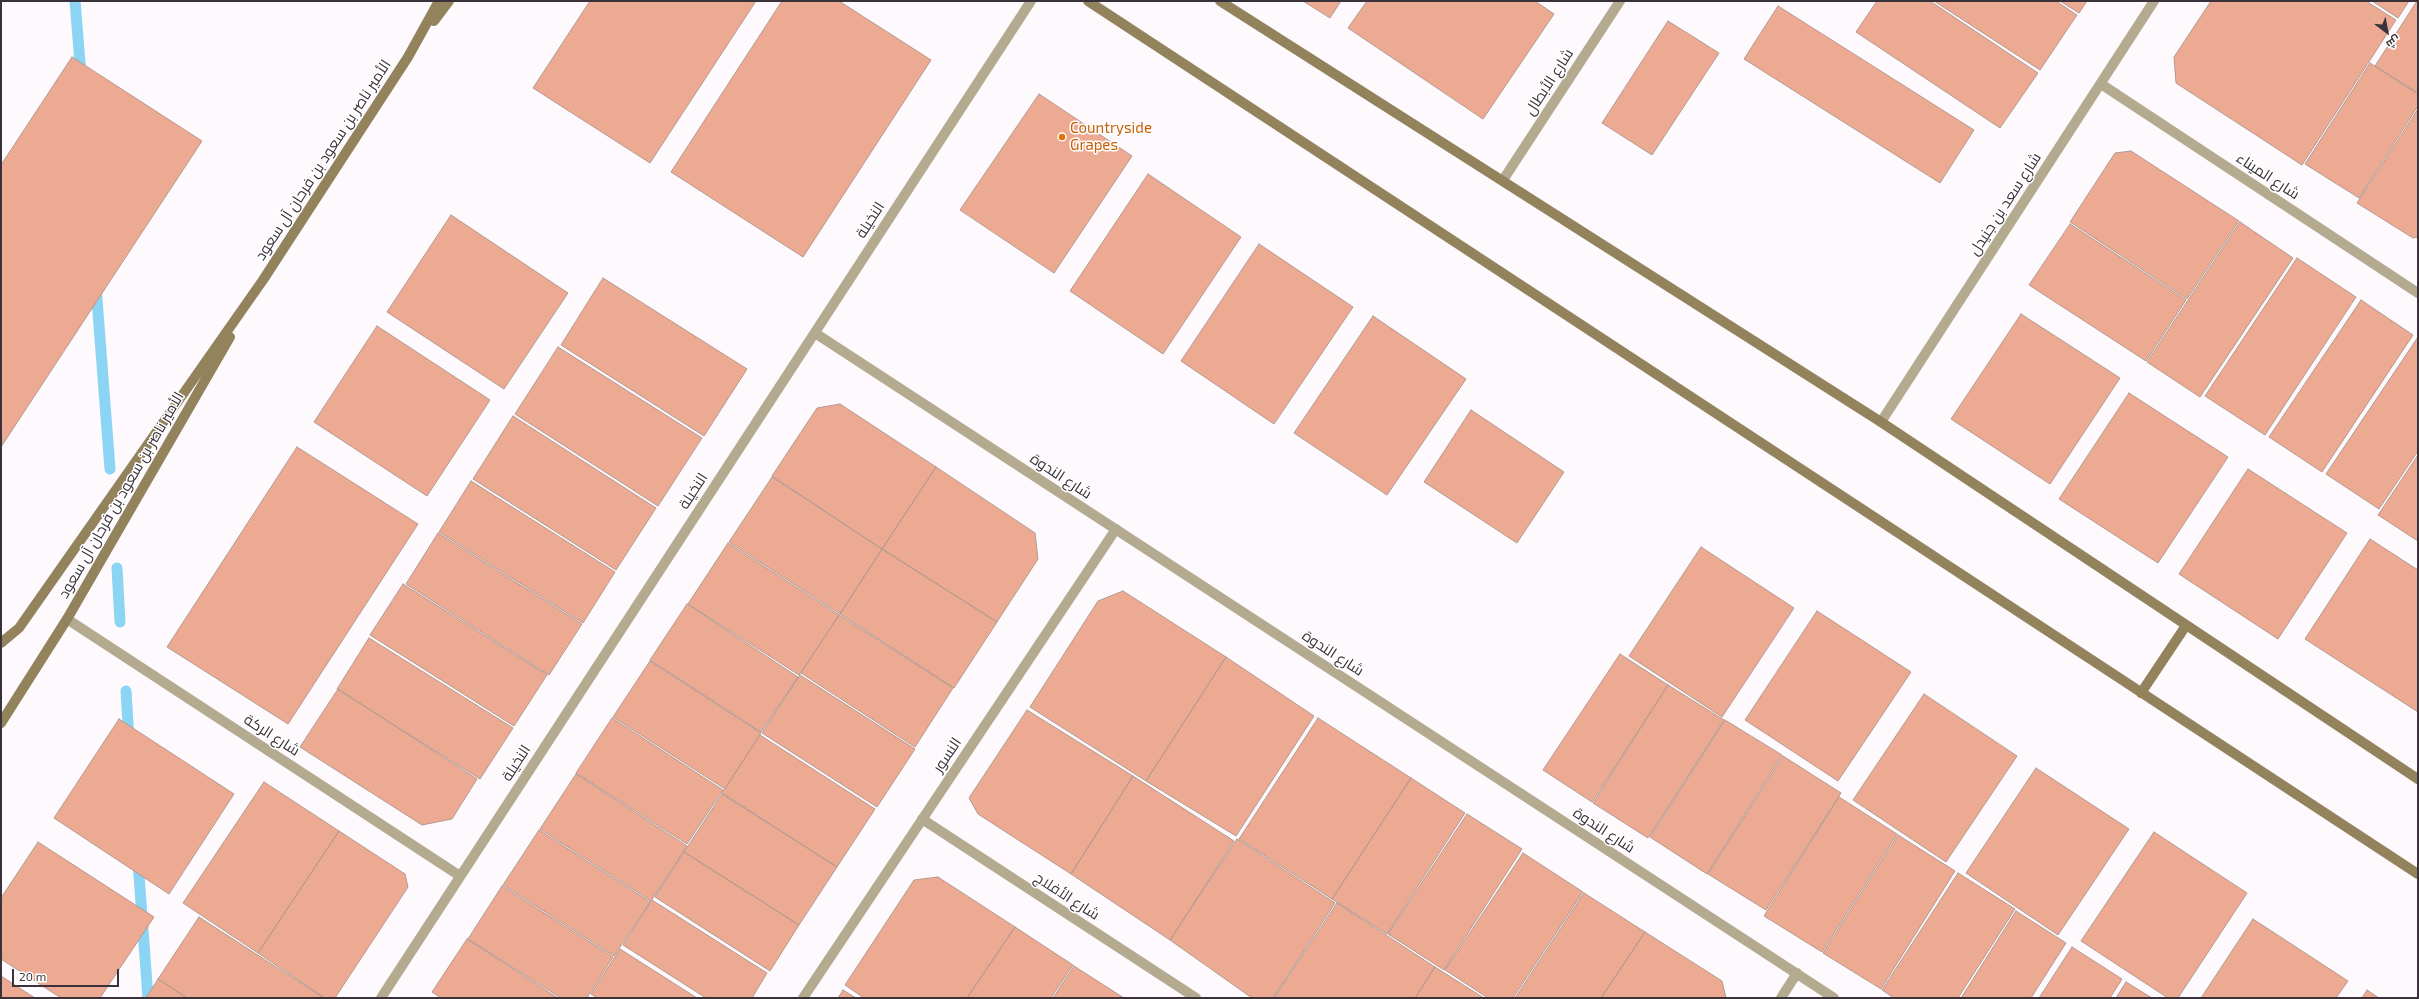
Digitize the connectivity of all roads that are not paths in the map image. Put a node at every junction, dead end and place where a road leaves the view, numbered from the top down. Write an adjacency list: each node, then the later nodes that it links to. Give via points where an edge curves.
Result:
1 (439, 1): 8 (street, الأمير ناصر بن سعود بن فرحان آل سعود)
2 (449, 1): 8 (street, الأمير ناصر بن سعود بن فرحان آل سعود)
3 (1031, 1): 13 (street, النخيلة)
4 (1088, 1): 19 (street)
5 (1220, 1): 10 (street)
6 (1620, 1): 10 (street, شارع الأبطال)
7 (2154, 1): 9 (street, شارع سعد بن جنيدل)
8 (408, 57): 11 (street, الأمير ناصر بن سعود بن فرحان آل سعود)
9 (2101, 84): 12 (street, شارع الميناء); 14 (street, شارع سعد بن جنيدل)
10 (1503, 180): 14 (street)
11 (263, 280): 16 (street, الأمير ناصر بن سعود بن فرحان آل سعود); 18 (street, الأمير ناصر بن سعود بن فرحان آل سعود, via 19,628)
12 (2418, 293)
13 (815, 333): 15 (street, شارع الندوة); 24 (street, النخيلة)
14 (1881, 422): 17 (street)
15 (1116, 530): 22 (street, النسور); 25 (street, شارع الندوة)
16 (67, 619): 20 (street, الأمير ناصر بن سعود بن فرحان آل سعود); 24 (street, شارع الركة)
17 (2185, 627): 19 (street); 21 (street)
18 (1, 643)
19 (2141, 693): 23 (street)
20 (1, 723)
21 (2418, 780)
22 (922, 819): 27 (street, النسور); 28 (street, شارع الأفلاج)
23 (2418, 874)
24 (460, 876): 26 (street, النخيلة)
25 (1797, 973): 29 (street); 30 (street, شارع الندوة)
26 (381, 998)
27 (803, 998)
28 (1196, 998)
29 (1781, 998)
30 (1834, 998)

